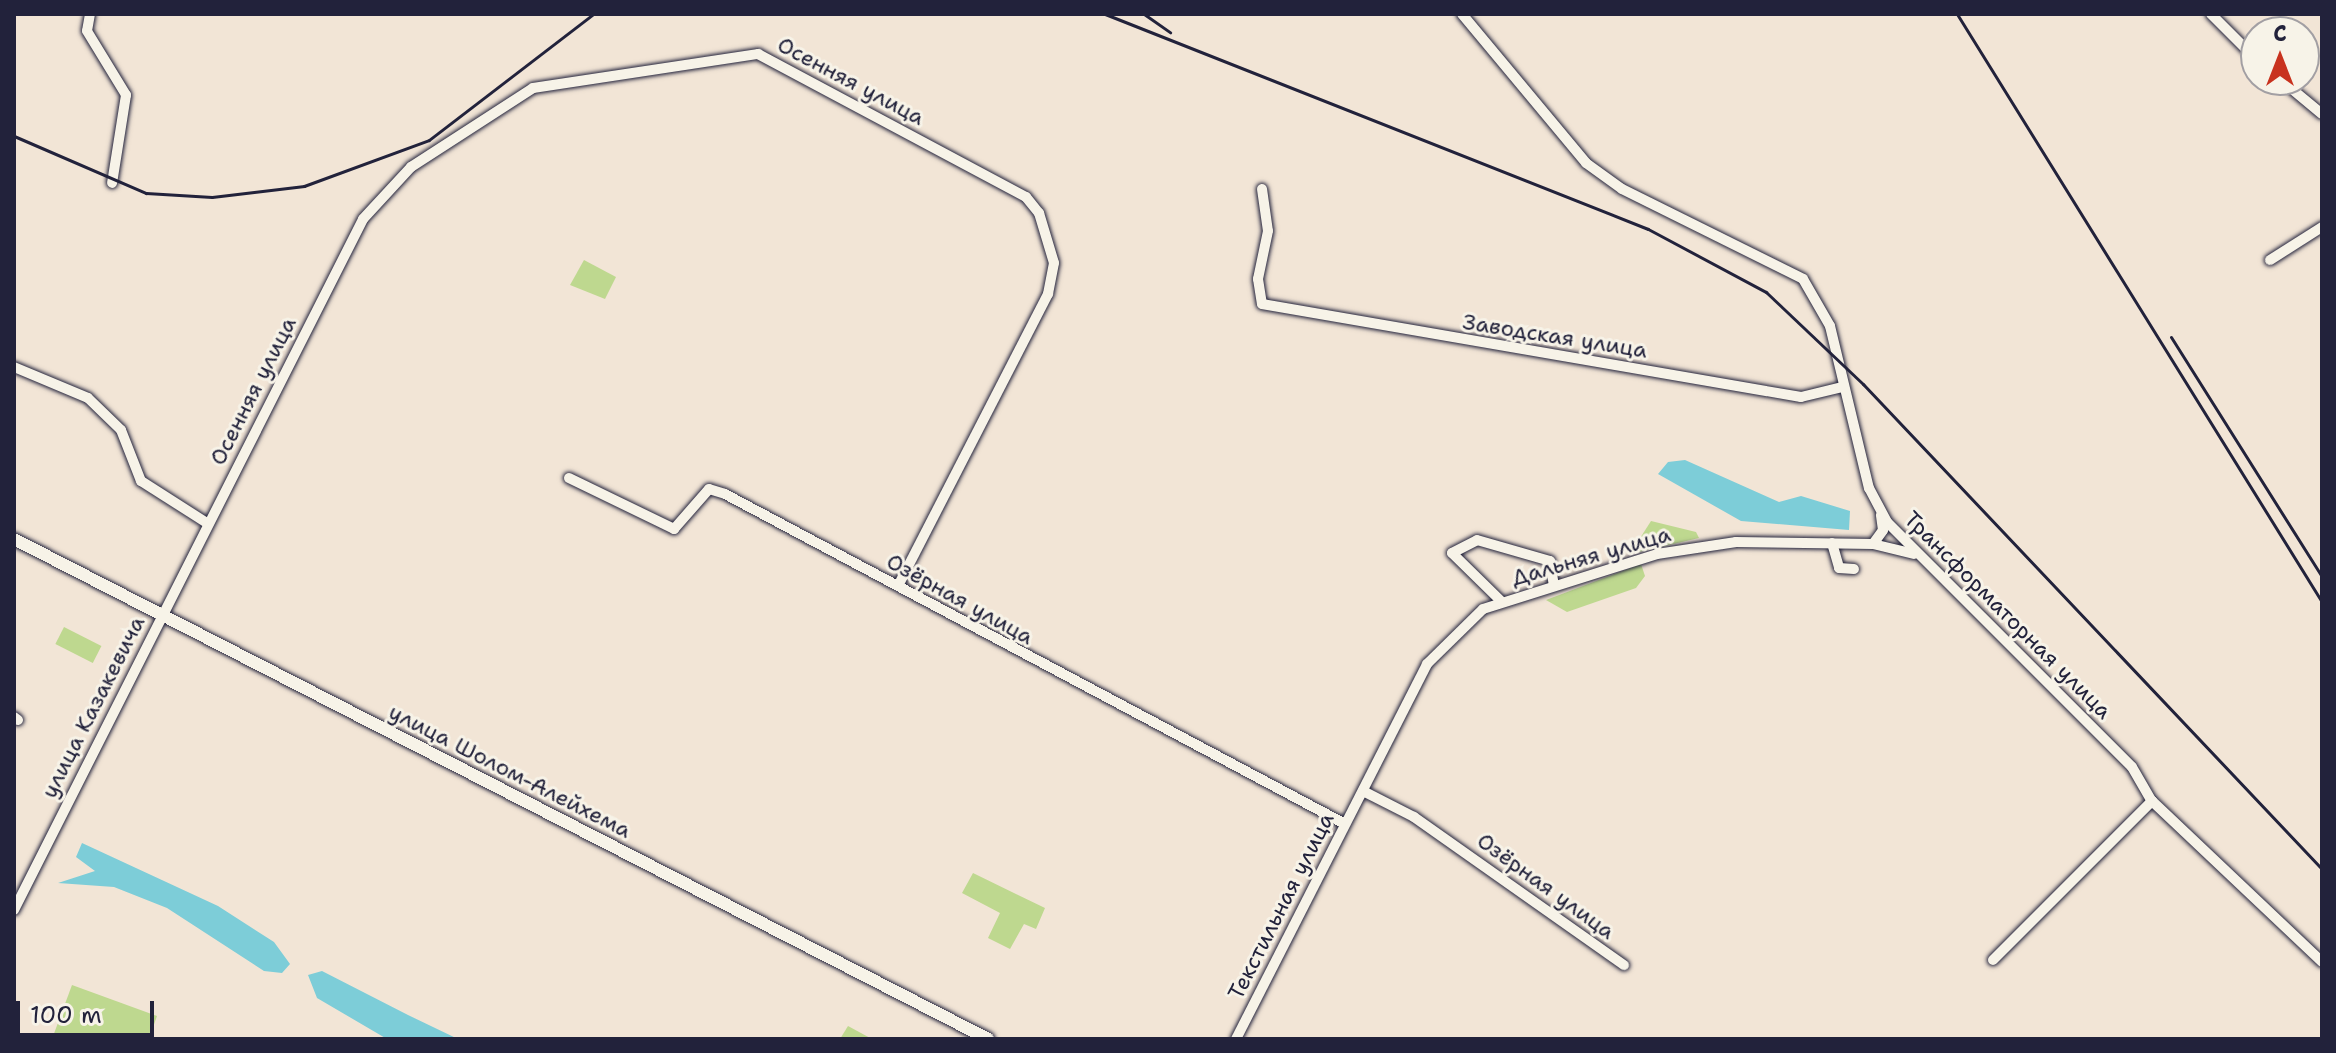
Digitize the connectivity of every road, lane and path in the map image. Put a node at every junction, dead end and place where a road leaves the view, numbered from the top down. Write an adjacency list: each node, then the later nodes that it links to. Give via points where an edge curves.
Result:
1 (90, 14): 7 (street, via 87,31 126,95)
2 (1462, 14): 12 (street, Трансформаторная улица, via 1586,163 1622,189 1803,279 1826,314)
3 (2211, 14): 4 (street)
4 (2240, 43)
5 (2300, 96): 6 (street)
6 (2322, 114)
7 (112, 183)
8 (1262, 189): 12 (street, Заводская улица, via 1268,231 1258,279 1262,304 1801,397)
9 (2322, 227): 10 (street)
10 (2270, 260)
11 (14, 367): 15 (street, via 88,398 121,430 141,481)
12 (1842, 387): 14 (street, Трансформаторная улица)
13 (569, 478): 21 (street, Озёрная улица, via 674,529 705,493 716,490)
14 (1880, 513): 18 (street, via 1883,530); 19 (street, Трансформаторная улица)
15 (207, 523): 21 (street, Осенняя улица, via 345,250 397,177 533,88 628,77 744,51 1026,197 1050,237 1048,294); 24 (street, улица Казакевича)
16 (14, 539): 24 (main road, улица Шолом-Алейхема)
17 (1832, 543): 18 (street, Дальняя улица); 20 (street, via 1839,568); 22 (street, Дальняя улица, via 1705,546)
18 (1873, 544): 19 (street, Дальняя улица, via 1906,550)
19 (1927, 563): 26 (street, Трансформаторная улица, via 2132,767)
20 (1854, 569)
21 (898, 586): 27 (street, Озёрная улица)
22 (1554, 586): 23 (street, Дальняя улица); 23 (street, via 1550,561 1477,540 1452,553)
23 (1502, 602): 25 (street, Дальняя улица, via 1452,632 1427,664)
24 (162, 615): 28 (street, улица Казакевича); 32 (main road, улица Шолом-Алейхема)
25 (1363, 791): 27 (street, Текстильная улица); 31 (street, Озёрная улица, via 1414,817)
26 (2152, 801): 29 (street); 30 (street, Трансформаторная улица)
27 (1345, 824): 33 (street, Текстильная улица)
28 (14, 910)
29 (1993, 960)
30 (2322, 962)
31 (1624, 965)
32 (988, 1039)
33 (1236, 1039)

